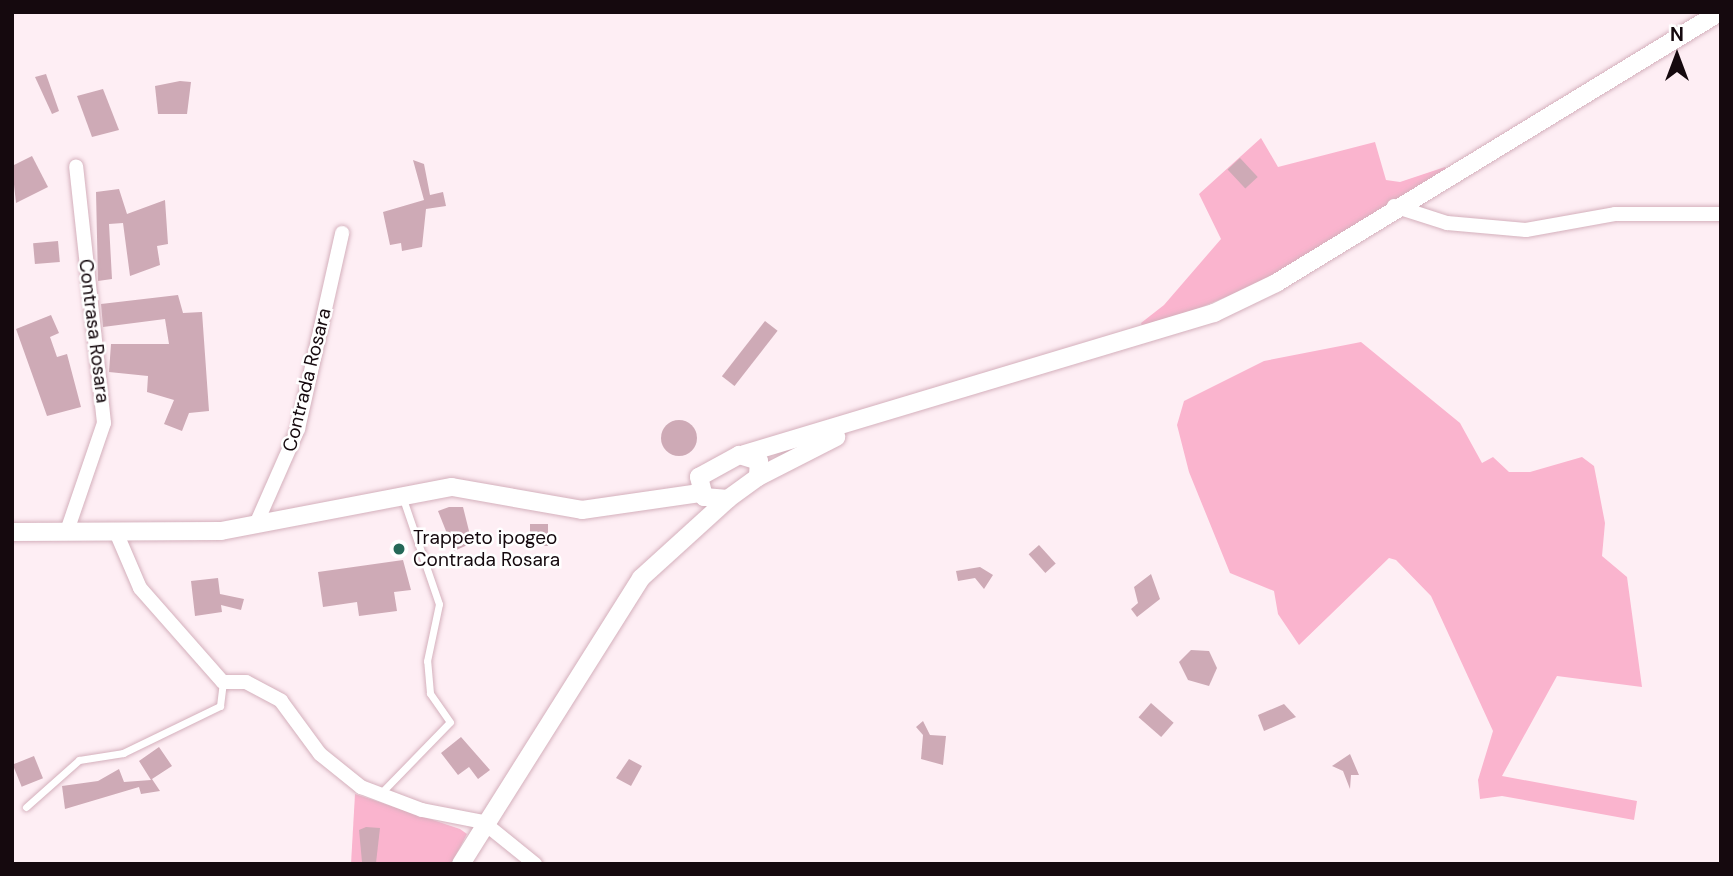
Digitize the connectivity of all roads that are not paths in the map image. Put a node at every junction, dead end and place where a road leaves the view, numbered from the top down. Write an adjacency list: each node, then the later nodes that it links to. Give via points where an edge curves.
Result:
1 (1720, 12): 3 (street)
2 (76, 167): 13 (street, Contrasa Rosara, via 104,423)
3 (1394, 206): 4 (street, via 1447,223 1526,230 1615,214); 6 (street, via 1324,254 1214,313)
4 (1721, 214)
5 (342, 233): 12 (street, Contrada Rosara, via 298,429)
6 (867, 421): 7 (street); 8 (street)
7 (744, 454): 8 (street, via 760,461); 9 (street)
8 (758, 477): 11 (street)
9 (701, 489): 10 (street, via 582,510 484,488); 11 (street); 16 (street)
10 (402, 495): 12 (street); 18 (lane, via 439,604 427,661 429,693 450,722)
11 (728, 499): 16 (street)
12 (257, 522): 15 (street, via 210,531)
13 (67, 531): 14 (street); 15 (street)
14 (12, 532)
15 (116, 532): 17 (street, via 140,588)
16 (682, 537): 20 (street, via 641,578)
17 (223, 682): 18 (street, via 246,682 281,701 320,754); 19 (lane, via 220,706 123,752 79,760)
18 (380, 794): 20 (street)
19 (26, 807)
20 (483, 822): 21 (street); 22 (street)
21 (461, 864)
22 (535, 864)

